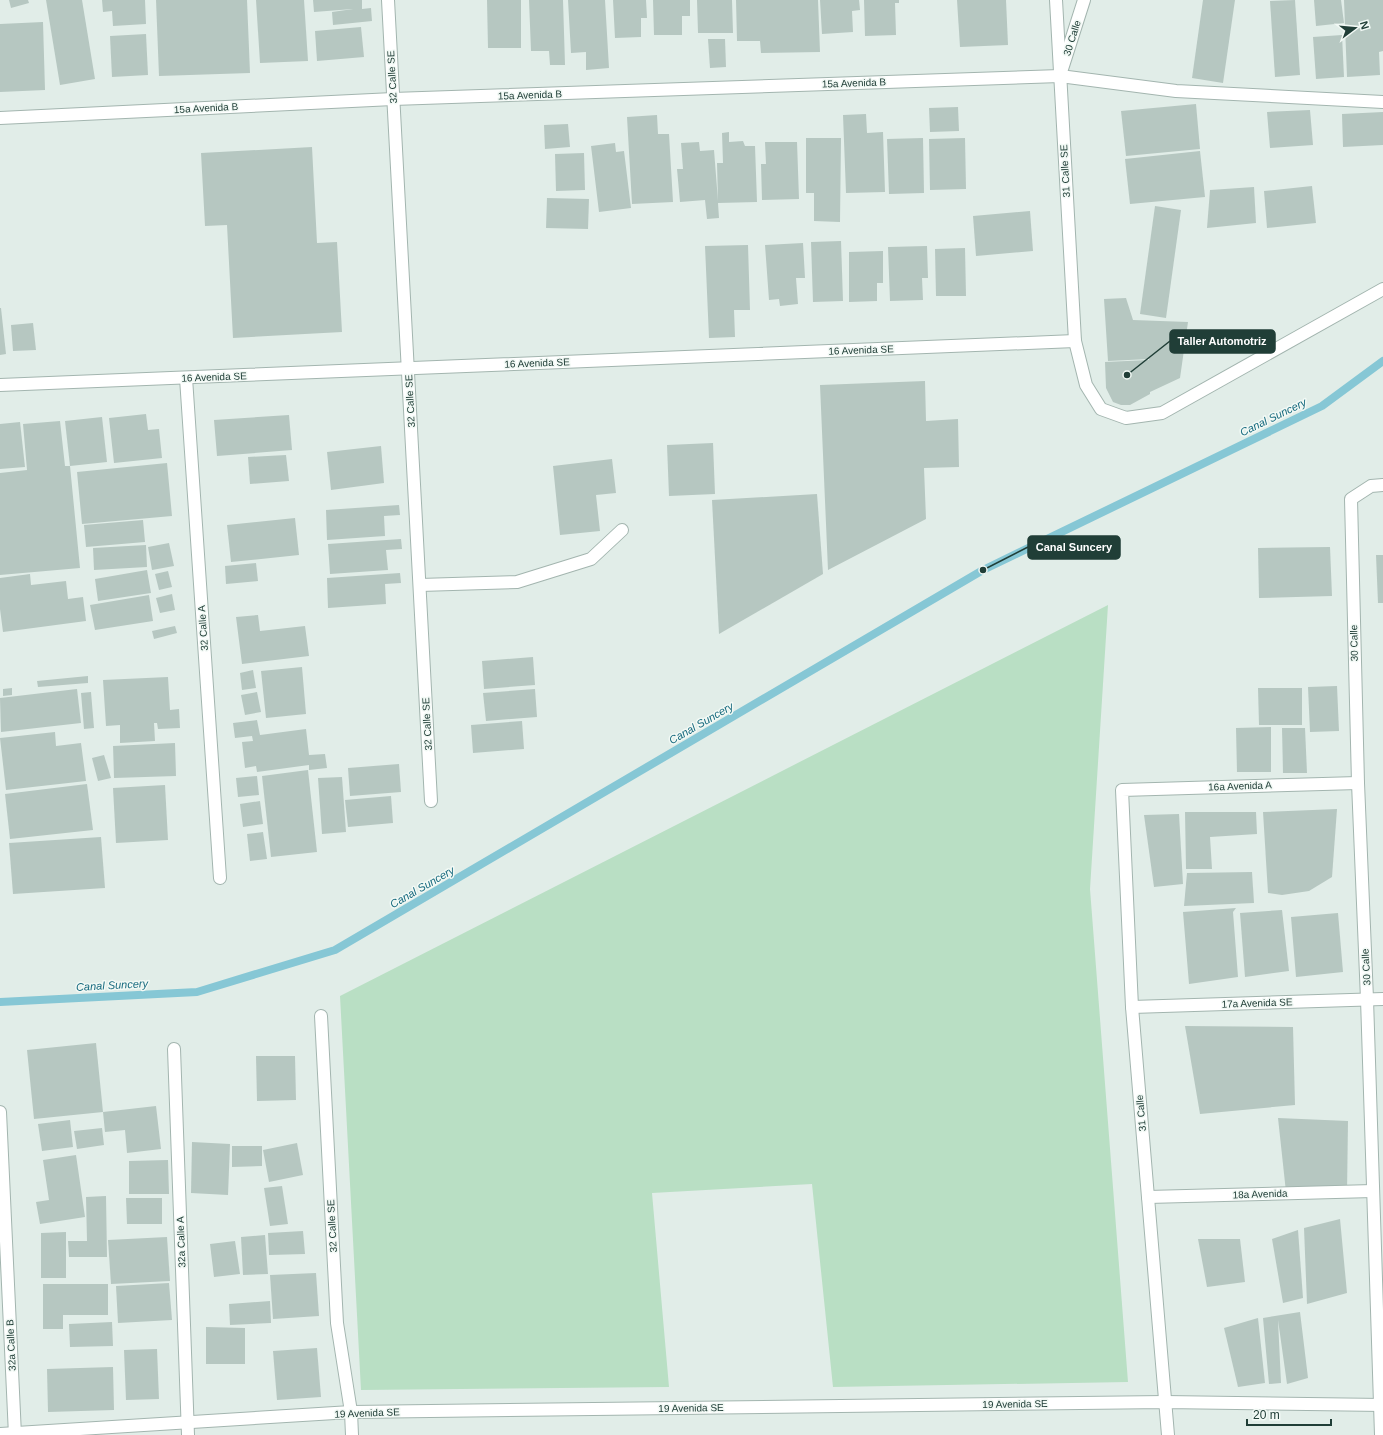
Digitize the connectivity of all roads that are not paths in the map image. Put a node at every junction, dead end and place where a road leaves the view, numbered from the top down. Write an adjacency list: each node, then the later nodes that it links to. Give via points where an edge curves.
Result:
1 (388, 0): 5 (street, 32 Calle SE)
2 (1056, 0): 4 (street, 31 Calle SE)
3 (1084, 0): 4 (street, 30 Calle)
4 (1060, 76): 5 (street, 15a Avenida B); 6 (street, 15a Avenida B, via 1176,91); 9 (street, 31 Calle SE)
5 (393, 99): 7 (street, 15a Avenida B); 10 (street, 32 Calle SE)
6 (1383, 102)
7 (0, 118)
8 (1383, 289): 9 (street, 31 Calle SE, via 1155,414 1126,418 1101,409 1086,385)
9 (1075, 341): 10 (street, 16 Avenida SE)
10 (408, 369): 11 (street, 16 Avenida SE); 15 (street, 32 Calle SE)
11 (186, 378): 12 (street, 16 Avenida SE); 19 (street, 32 Calle A)
12 (0, 386)
13 (1383, 485): 16 (street, 30 Calle, via 1371,486 1351,499)
14 (622, 530): 15 (street, via 591,559 517,582)
15 (420, 585): 18 (street, 32 Calle SE)
16 (1358, 783): 17 (street, 16a Avenida A); 20 (street, 30 Calle)
17 (1122, 790): 22 (street, 31 Calle)
18 (431, 801)
19 (220, 878)
20 (1367, 999): 21 (street, 17a Avenida SE); 22 (street, 17a Avenida SE); 26 (street, 30 Calle)
21 (1383, 999)
22 (1132, 1007): 27 (street, 31 Calle)
23 (321, 1016): 30 (street, 32 Calle SE, via 337,1323)
24 (174, 1048): 31 (street, 32a Calle A)
25 (0, 1112): 33 (street, 32a Calle B)
26 (1373, 1191): 27 (street, 18a Avenida); 29 (street, 30 Calle)
27 (1148, 1197): 28 (street, 31 Calle)
28 (1165, 1402): 29 (street, 19 Avenida SE); 30 (street, 19 Avenida SE); 37 (street, 31 Calle)
29 (1381, 1405): 38 (street, 30 Calle)
30 (351, 1412): 31 (street, 19 Avenida SE); 35 (street, 32 Calle SE); 36 (street)
31 (188, 1423): 33 (street, 19 Avenida SE); 34 (street, 32a Calle A)
32 (0, 1434): 33 (street, 19 Avenida SE)
33 (15, 1434)
34 (188, 1435)
35 (352, 1435)
36 (362, 1435)
37 (1168, 1435)
38 (1381, 1435)

